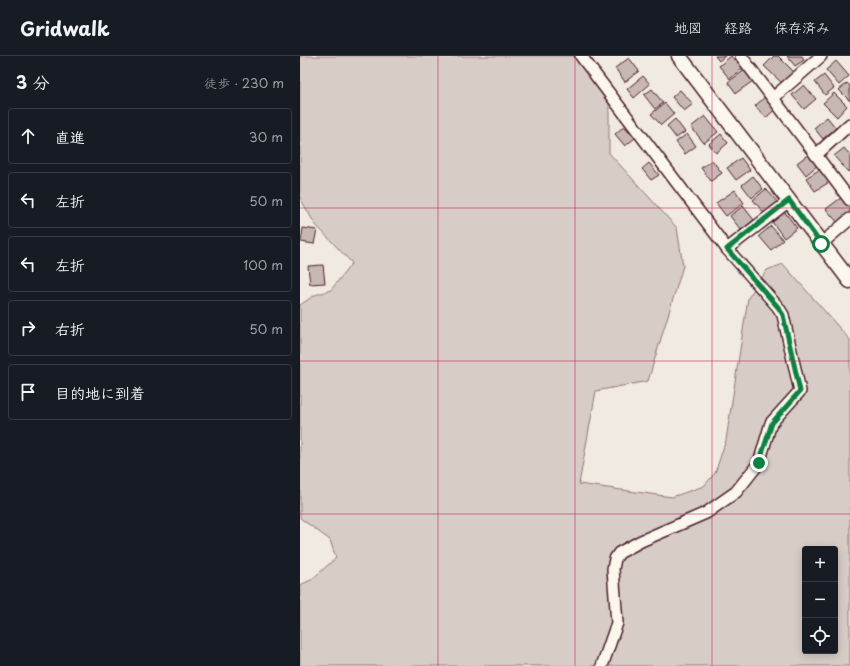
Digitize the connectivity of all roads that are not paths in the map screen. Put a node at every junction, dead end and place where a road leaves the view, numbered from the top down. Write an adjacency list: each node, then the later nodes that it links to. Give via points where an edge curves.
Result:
1 (581, 56): 12 (street)
2 (679, 56): 8 (street)
3 (741, 56): 5 (street)
4 (821, 56): 5 (street)
5 (773, 98): 7 (street)
6 (850, 124): 7 (street)
7 (816, 154): 9 (street)
8 (789, 200): 11 (street); 12 (street)
9 (850, 200)
10 (850, 219): 11 (street)
11 (821, 244): 13 (street)
12 (727, 249): 14 (street, via 783,315 800,391 772,423 759,463 736,492 706,513 619,553 613,569 617,623)
13 (850, 281)
14 (602, 666)

